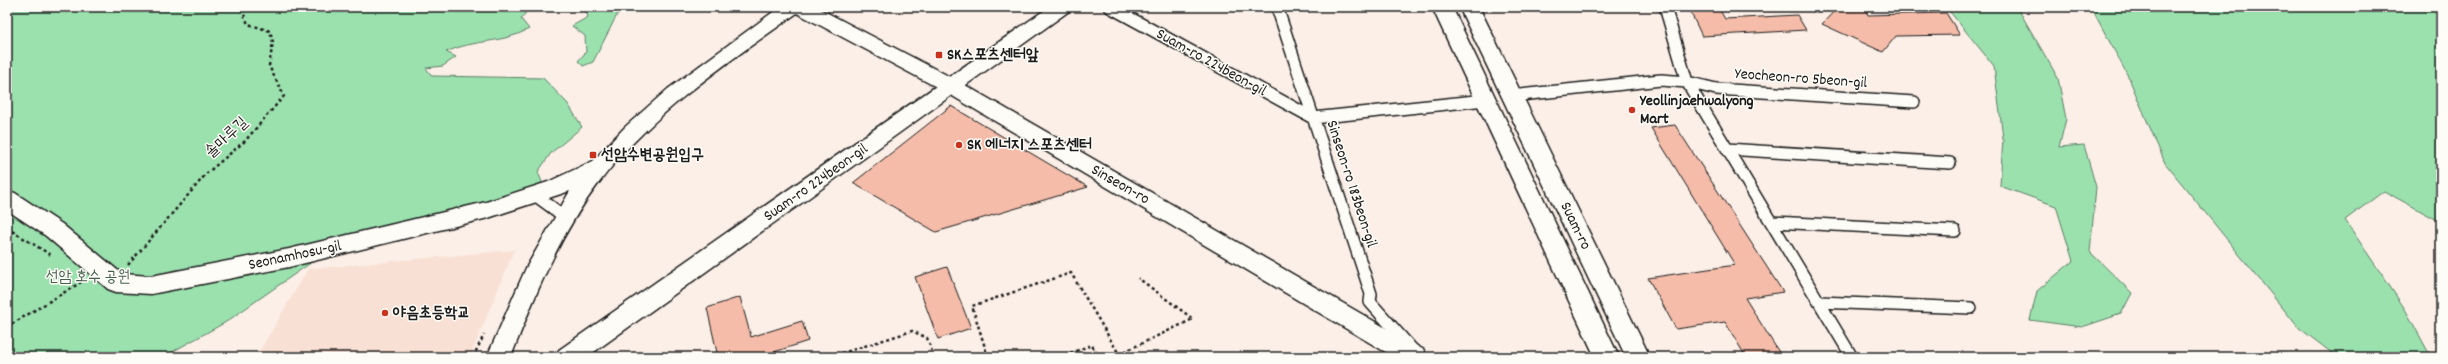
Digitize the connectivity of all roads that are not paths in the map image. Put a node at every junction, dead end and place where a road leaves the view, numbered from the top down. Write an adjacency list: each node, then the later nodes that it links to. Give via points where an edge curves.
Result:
1 (793, 7): 17 (street, via 695,76 654,111)
2 (801, 7): 10 (street, Sinseon-ro)
3 (1062, 7): 10 (street, Suam-ro 224beon-gil)
4 (1110, 7): 14 (lane, Suam-ro 224beon-gil)
5 (1278, 7): 14 (lane, Sinseon-ro 183beon-gil)
6 (1442, 7): 12 (street, Suam-ro)
7 (1469, 7): 11 (street, Suam-ro)
8 (1665, 7): 9 (lane)
9 (1687, 82): 11 (lane, via 1661,80); 13 (lane, Yeocheon-ro 5beon-gil, via 1716,89); 15 (lane)
10 (951, 86): 26 (street, Suam-ro 224beon-gil); 27 (street, Sinseon-ro)
11 (1511, 96): 30 (street, Suam-ro)
12 (1485, 100): 14 (lane); 29 (street, Suam-ro)
13 (1914, 102)
14 (1313, 118): 28 (lane, Sinseon-ro 183beon-gil, via 1371,294 1370,302)
15 (1727, 149): 16 (lane); 21 (lane)
16 (1950, 163)
17 (601, 166): 18 (street, Seonamhosu-gil); 20 (street, via 586,183)
18 (535, 196): 19 (street, Seonamhosu-gil, via 488,210 211,275 132,286 116,283 54,230); 20 (lane)
19 (7, 199)
20 (565, 217): 25 (street, via 517,311)
21 (1771, 222): 22 (lane); 23 (lane)
22 (1955, 230)
23 (1819, 302): 24 (lane); 31 (lane)
24 (1971, 308)
25 (499, 357)
26 (568, 357)
27 (1415, 357)
28 (1419, 357)
29 (1607, 357)
30 (1638, 357)
31 (1852, 357)

